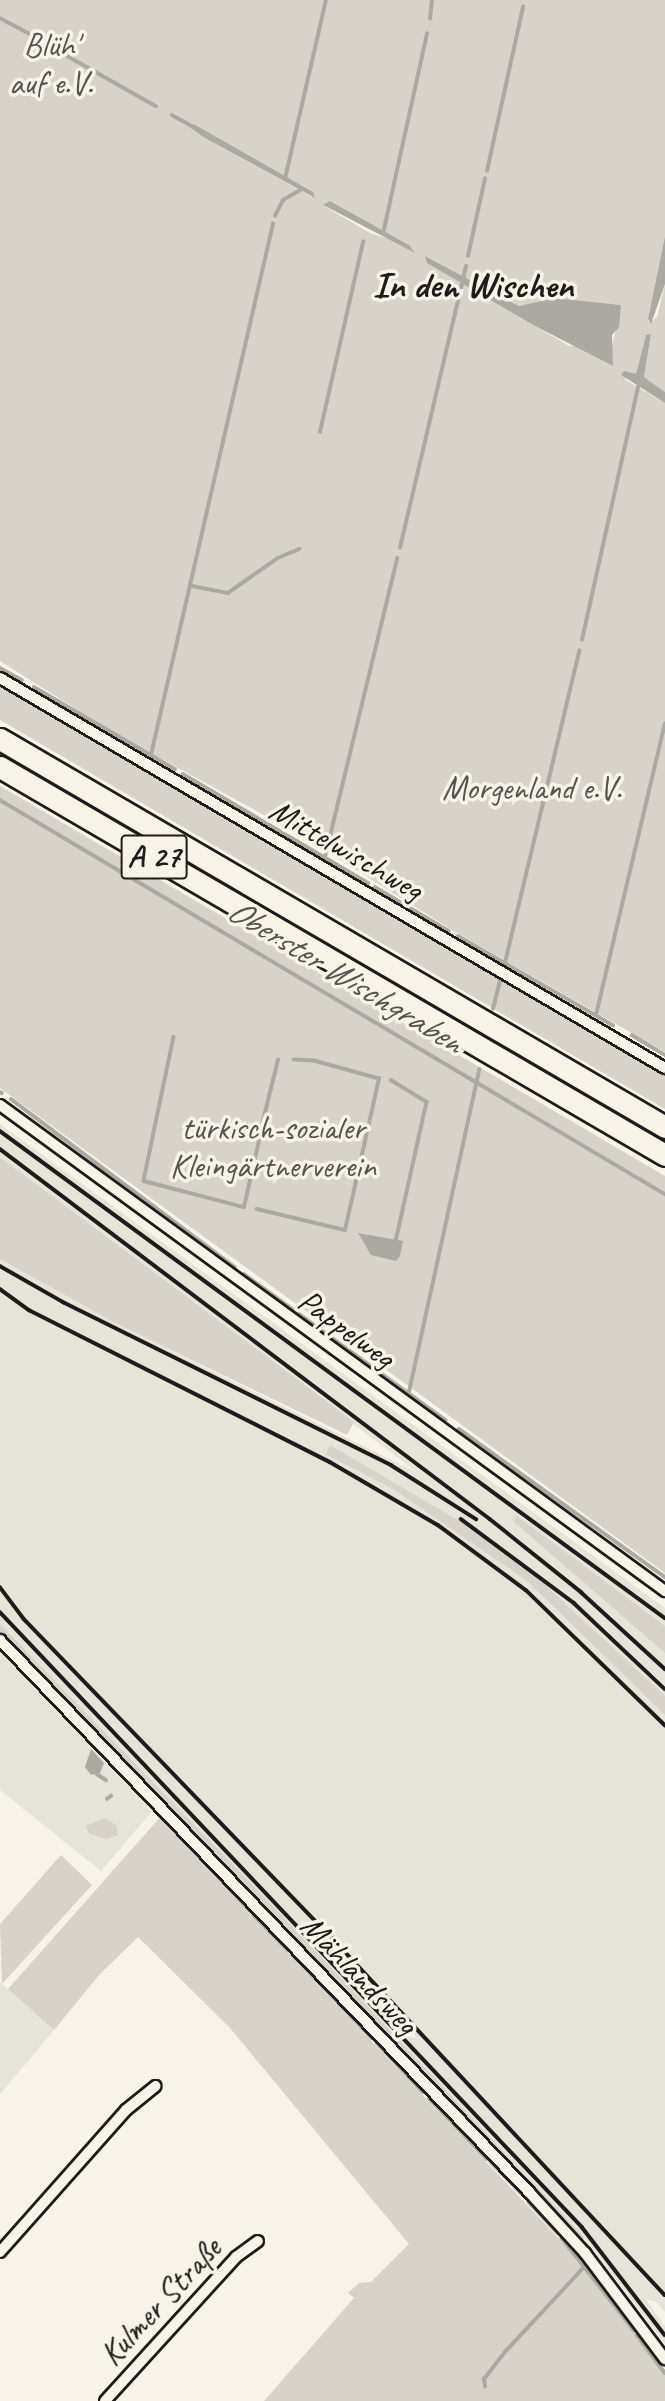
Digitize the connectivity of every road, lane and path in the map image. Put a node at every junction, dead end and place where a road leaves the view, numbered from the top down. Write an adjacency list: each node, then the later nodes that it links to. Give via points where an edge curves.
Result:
1 (0, 678): 4 (street, Mittelwischweg)
2 (0, 739): 6 (highway, A 27)
3 (0, 767): 7 (highway, A 27)
4 (665, 1068)
5 (0, 1105): 8 (street, Pappelweg)
6 (665, 1127)
7 (665, 1155)
8 (665, 1591)
9 (0, 1640): 13 (street, Mählandsweg, via 538,2202 585,2253)
10 (156, 2086): 12 (street, via 126,2110)
11 (258, 2241): 14 (street, Kulmer Straße, via 236,2258)
12 (0, 2252)
13 (665, 2359)
14 (105, 2401)

